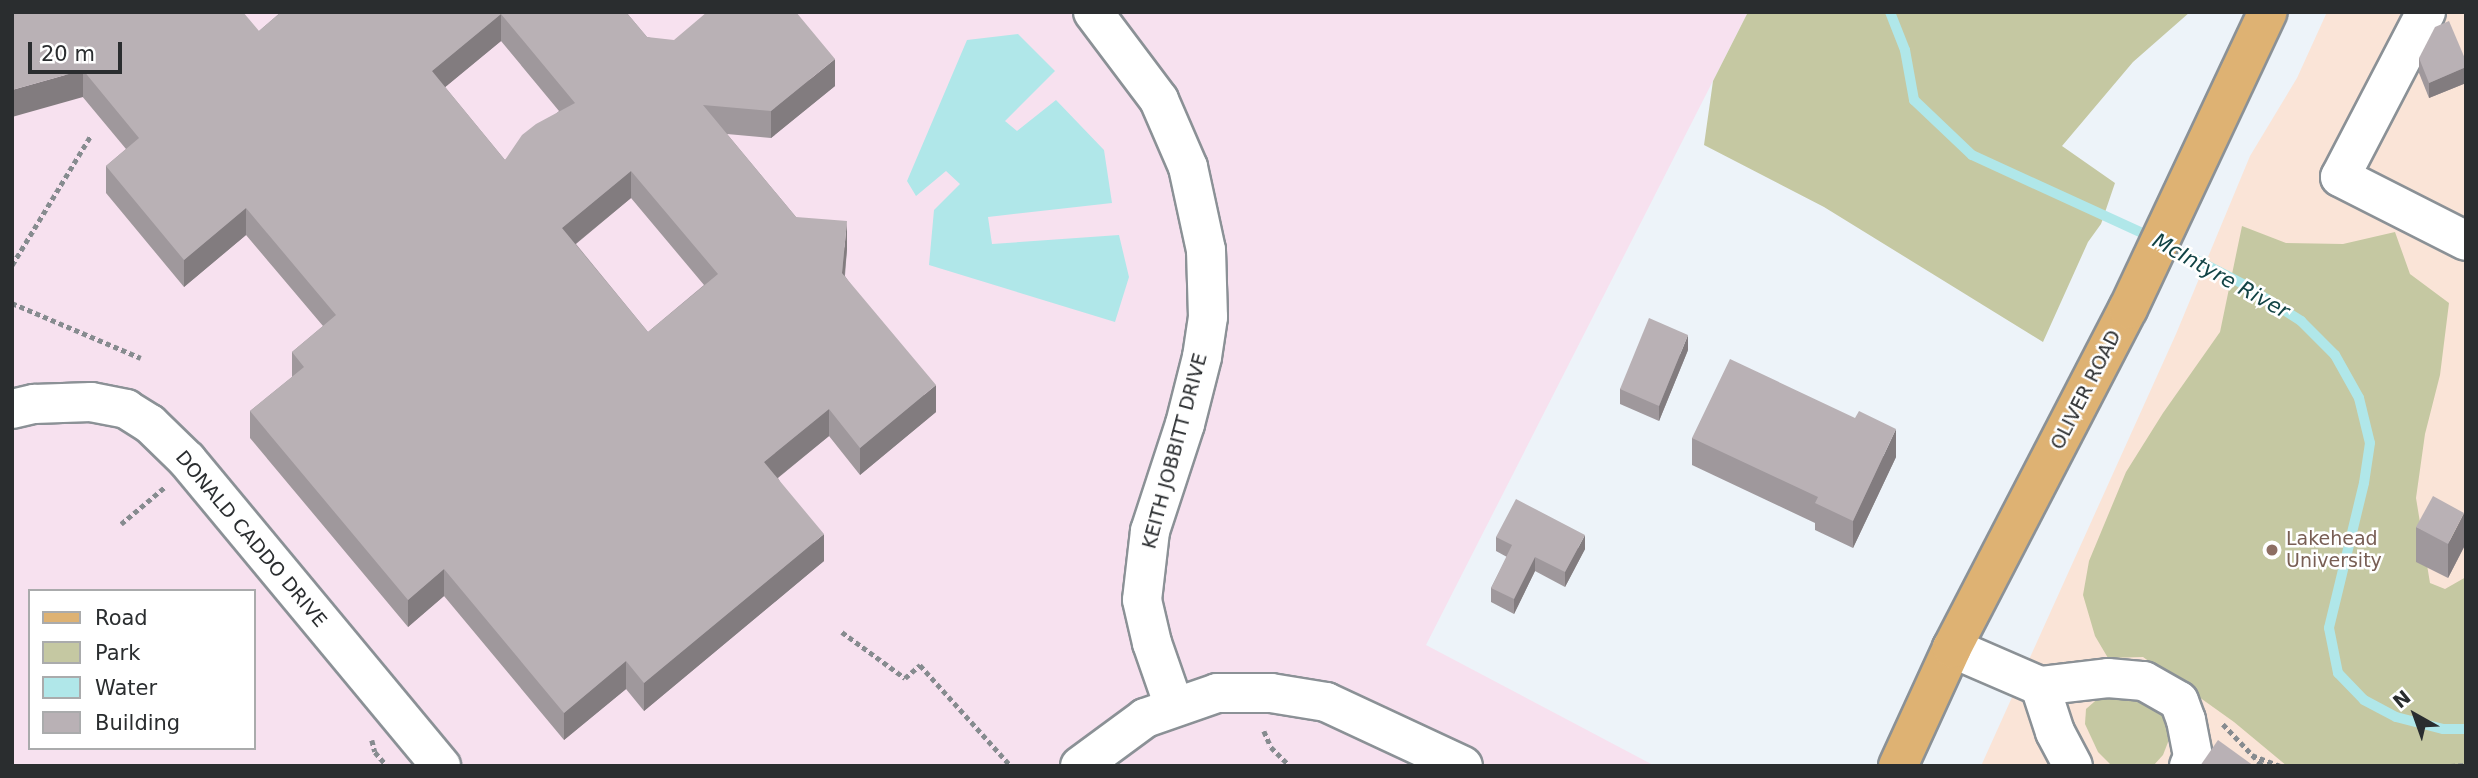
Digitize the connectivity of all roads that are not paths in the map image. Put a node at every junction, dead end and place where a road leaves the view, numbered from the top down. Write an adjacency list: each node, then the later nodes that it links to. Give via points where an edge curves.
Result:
1 (1093, 12): 8 (street, KEITH JOBBITT DRIVE, via 1159,100 1188,167 1206,250 1208,317 1202,357 1150,531 1142,600)
2 (2269, 12): 6 (main road, OLIVER ROAD, via 2128,309)
3 (2426, 12): 4 (street, via 2340,177)
4 (2466, 241)
5 (12, 409): 9 (street, DONALD CADDO DRIVE, via 90,402 126,409 150,424 191,466)
6 (1952, 648): 7 (street); 12 (main road, OLIVER ROAD)
7 (2040, 686): 13 (street, via 2055,732); 14 (street, via 2108,678 2144,681 2179,701 2193,757)
8 (1174, 706): 10 (street, via 1145,718); 11 (street, via 1217,693 1271,693 1326,702)
9 (441, 766)
10 (1080, 766)
11 (1463, 766)
12 (1898, 766)
13 (2073, 766)
14 (2189, 766)

